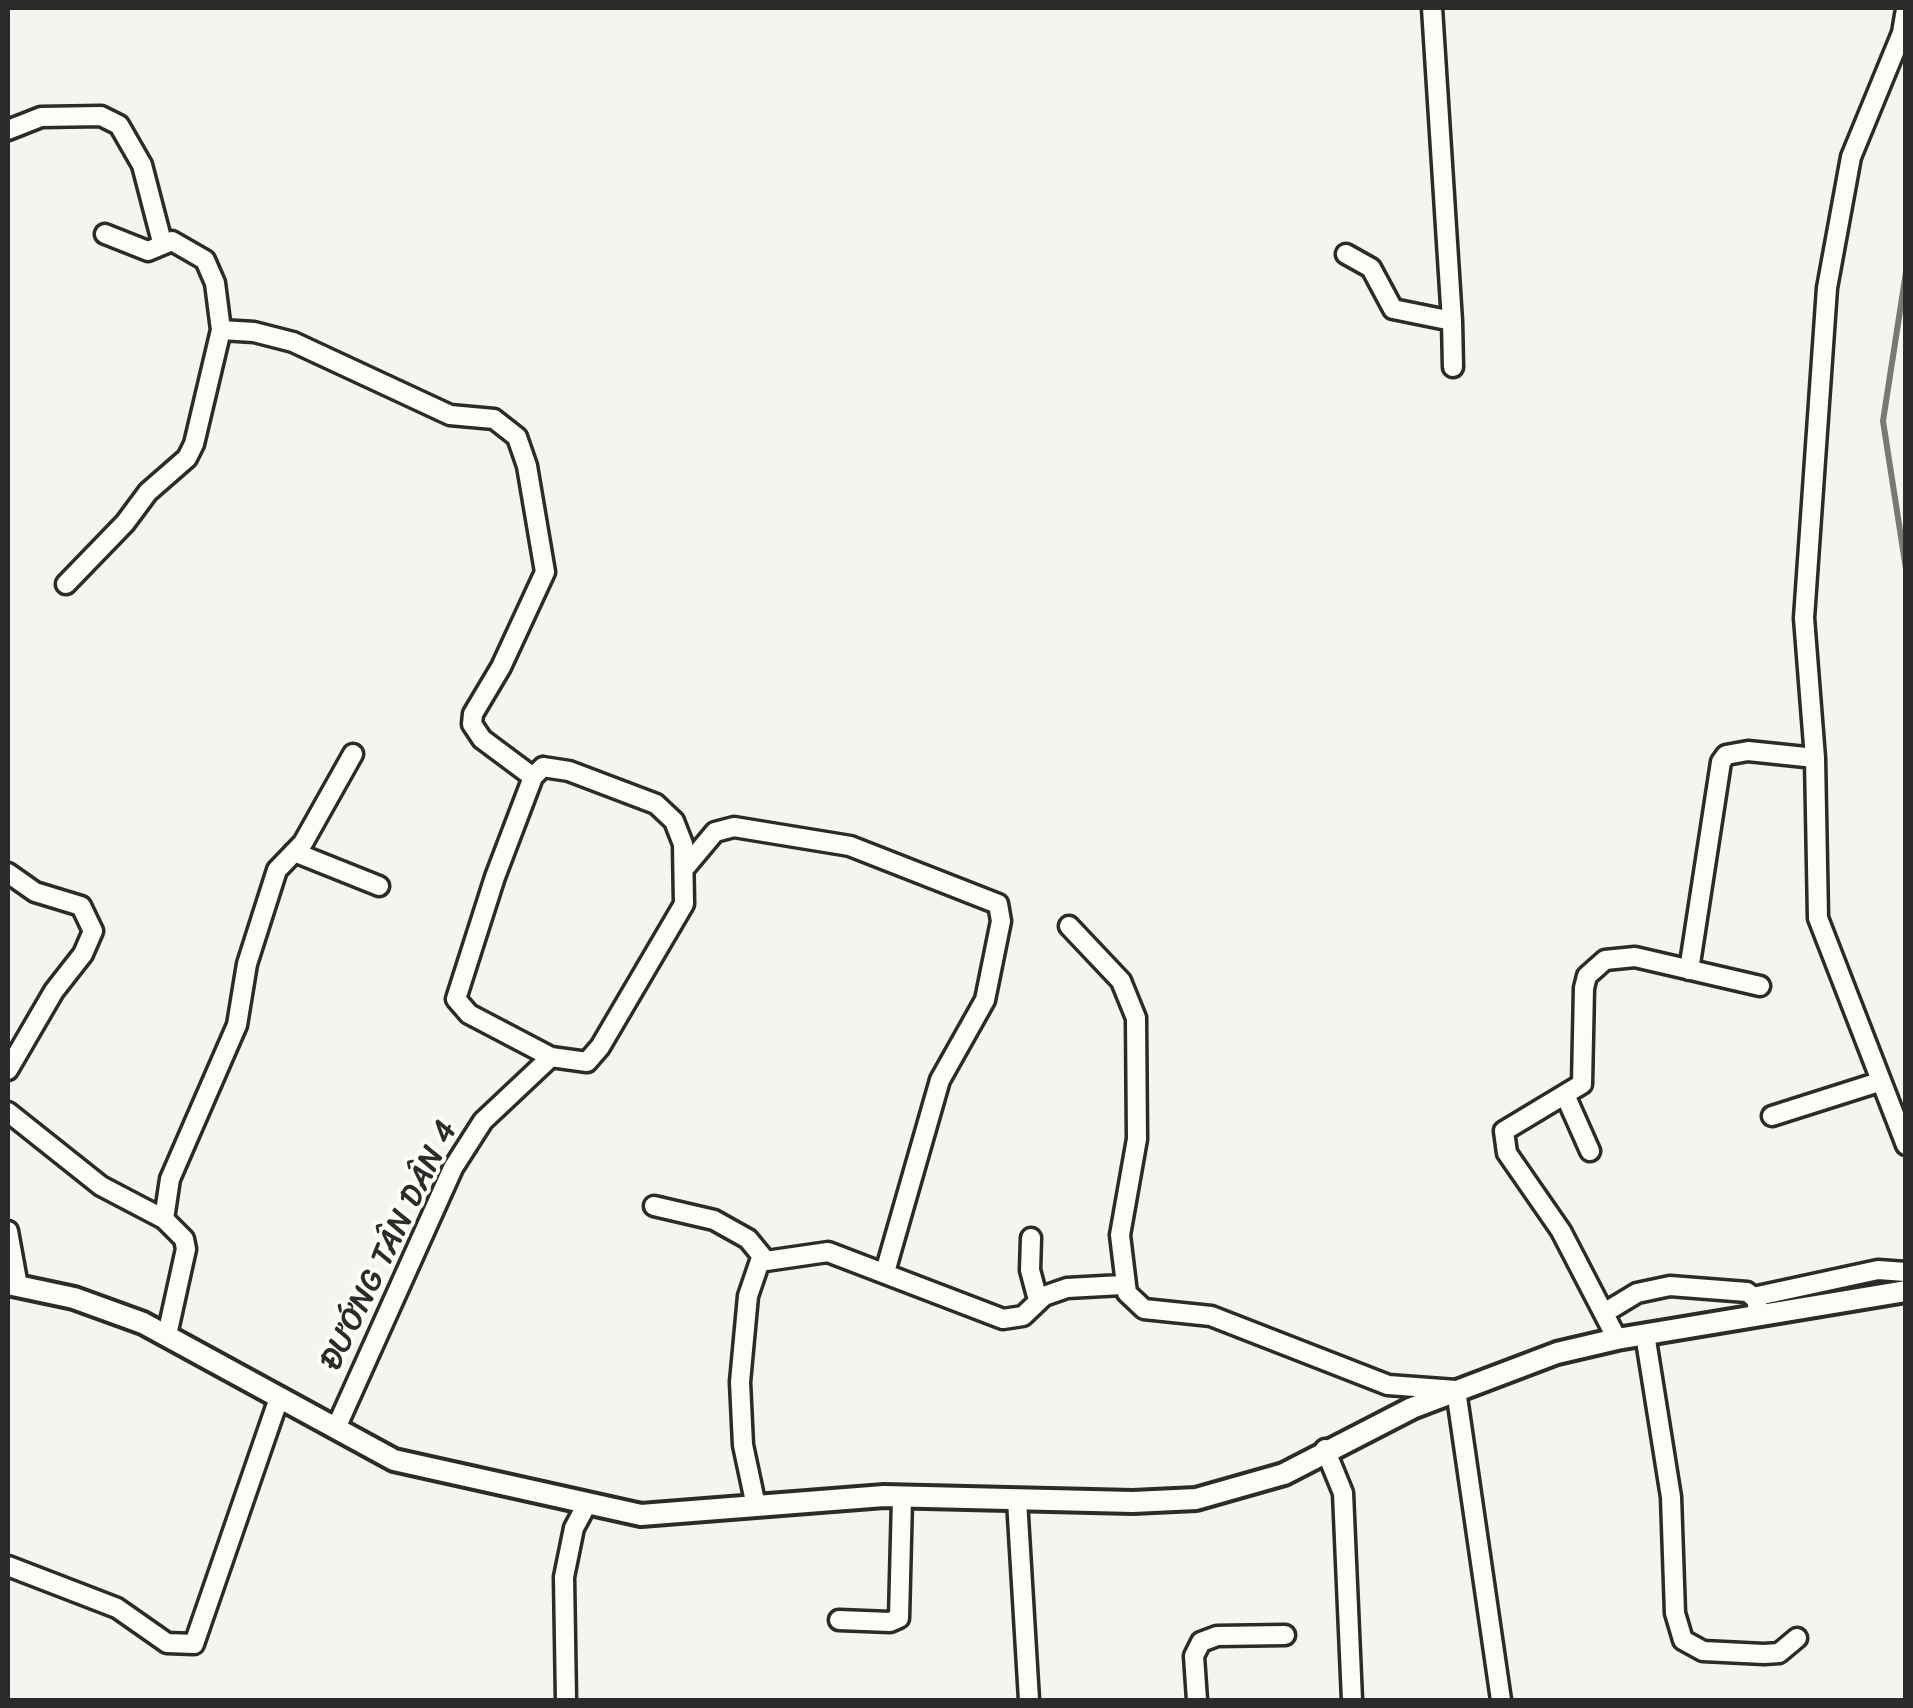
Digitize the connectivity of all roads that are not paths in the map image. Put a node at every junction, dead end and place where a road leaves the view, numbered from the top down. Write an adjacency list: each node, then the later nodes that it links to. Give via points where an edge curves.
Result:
1 (1432, 8): 7 (street)
2 (1906, 9): 12 (street, via 1902,34 1850,157 1826,288 1804,565)
3 (8, 130): 5 (street, via 41,118 102,116 119,125 138,154)
4 (104, 234): 5 (street, via 148,251)
5 (162, 242): 8 (street, via 205,260)
6 (1346, 254): 7 (street, via 1370,268 1393,309)
7 (1452, 321): 9 (street)
8 (221, 330): 10 (street, via 187,458); 13 (street, via 293,342 450,415 494,419 517,438 545,572 472,724)
9 (1453, 366)
10 (66, 584)
11 (353, 754): 14 (street)
12 (1815, 758): 19 (street, via 1748,751 1721,762); 23 (street, via 1818,918)
13 (532, 776): 15 (street, via 554,768 656,804 680,834); 21 (street, via 456,1000 469,1014)
14 (294, 852): 17 (street); 30 (street, via 277,870 265,901 237,1025 170,1180)
15 (684, 869): 21 (street, via 684,904 593,1057 587,1062); 34 (street, via 715,832 734,827 850,846 998,904 1001,921 984,1000 940,1080)
16 (8, 872): 22 (street, via 35,892 81,906 93,931)
17 (379, 886)
18 (1069, 926): 37 (street, via 1121,981 1136,1018 1137,1139 1121,1217)
19 (1689, 970): 20 (street); 24 (street, via 1635,958 1596,966 1584,988 1586,1074)
20 (1760, 986)
21 (551, 1056): 47 (street, ĐƯỚNG TÂN DÂN 4, via 484,1122 453,1168)
22 (8, 1070)
23 (1879, 1082): 26 (street); 27 (street)
24 (1566, 1097): 28 (street); 41 (street, via 1506,1128 1503,1141)
25 (8, 1112): 30 (street, via 101,1186)
26 (1772, 1116)
27 (1906, 1145)
28 (1590, 1151)
29 (654, 1206): 33 (street, via 714,1220 748,1239)
30 (164, 1218): 43 (street, via 186,1250)
31 (8, 1231): 36 (street)
32 (1031, 1238): 39 (street)
33 (760, 1258): 34 (street, via 828,1252); 52 (street, via 748,1296 740,1382 742,1445)
34 (885, 1272): 39 (street, via 1003,1319 1023,1316)
35 (1906, 1272): 40 (street, via 1878,1270)
36 (13, 1285): 43 (street, via 109,1308)
37 (1122, 1286): 39 (street, via 1067,1288); 45 (street, via 1144,1309 1211,1316 1388,1386)
38 (1906, 1290): 40 (street)
39 (1038, 1300)
40 (1756, 1307): 41 (street, via 1742,1290 1663,1287); 42 (street)
41 (1604, 1313): 44 (street)
42 (1645, 1334): 44 (street); 56 (street, via 1669,1482 1683,1640 1703,1652 1764,1654)
43 (167, 1335): 46 (street)
44 (1617, 1338): 45 (street)
45 (1456, 1390): 48 (street); 61 (street)
46 (280, 1398): 47 (street); 53 (street, via 194,1644 166,1643 117,1608)
47 (336, 1428): 51 (street, via 394,1460)
48 (1325, 1449): 50 (street, via 1263,1482 1196,1498); 60 (street, via 1342,1493)
49 (902, 1499): 50 (street); 52 (street); 54 (street, via 899,1618)
50 (1017, 1500): 58 (street)
51 (588, 1504): 52 (street, via 642,1515); 57 (street, via 574,1528 564,1577)
52 (756, 1506)
53 (8, 1566)
54 (839, 1620)
55 (1286, 1634): 59 (street, via 1201,1642 1194,1656)
56 (1796, 1638)
57 (566, 1700)
58 (1029, 1700)
59 (1197, 1700)
60 (1352, 1700)
61 (1501, 1700)

